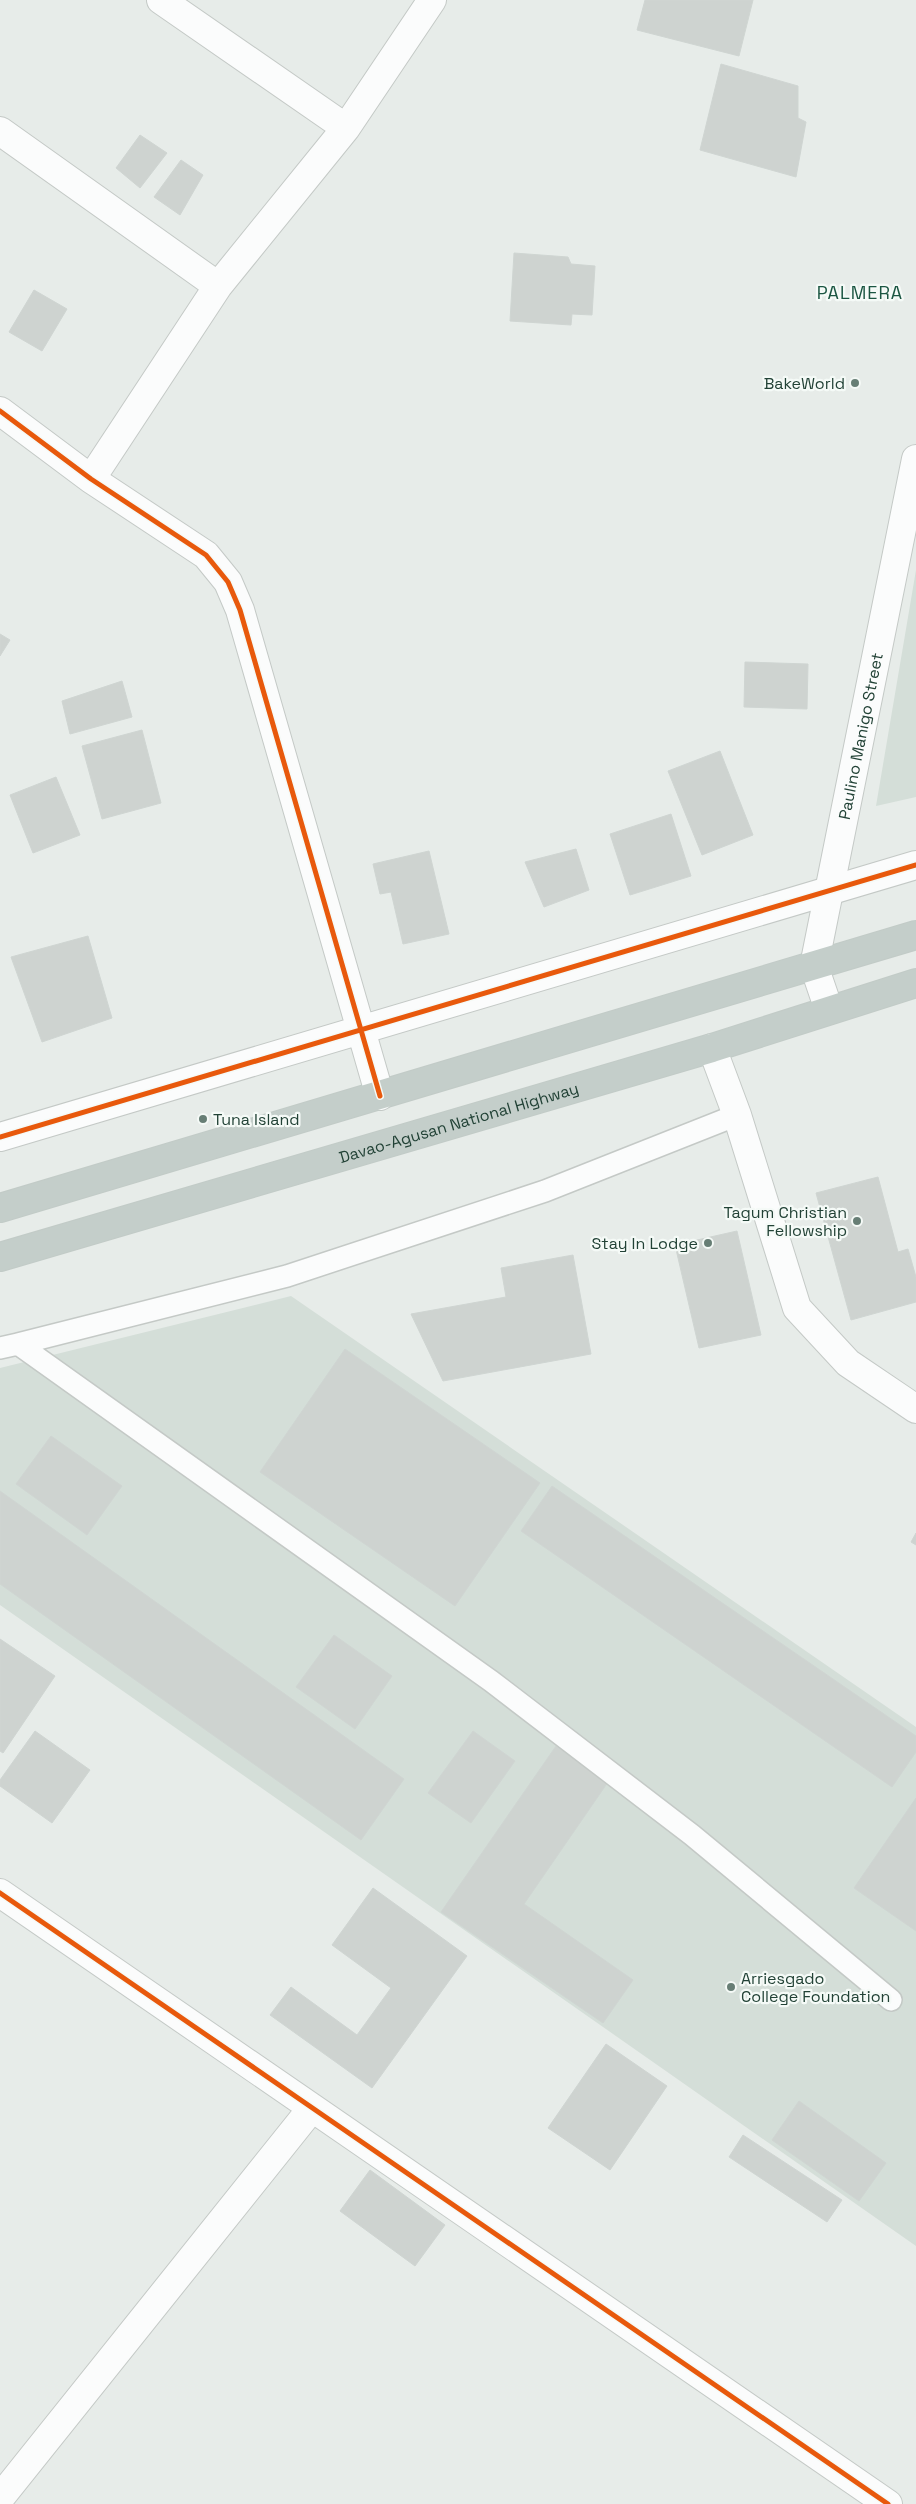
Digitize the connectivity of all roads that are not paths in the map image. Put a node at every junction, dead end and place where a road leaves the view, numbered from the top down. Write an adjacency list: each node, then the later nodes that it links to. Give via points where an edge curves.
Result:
1 (161, 0): 3 (street)
2 (432, 0): 3 (street)
3 (346, 128): 5 (street)
4 (0, 131): 5 (street)
5 (218, 286): 8 (street)
6 (0, 411): 8 (street)
7 (916, 459): 10 (street, Paulino Manigo Street)
8 (91, 480): 15 (street, via 206,554 228,582 240,610)
9 (916, 865): 10 (street)
10 (830, 890): 12 (street, Paulino Manigo Street); 15 (street)
11 (916, 935): 12 (highway)
12 (814, 966): 14 (street); 17 (highway)
13 (916, 983): 14 (highway, Davao-Agusan National Highway)
14 (829, 1010): 16 (highway, Davao-Agusan National Highway)
15 (362, 1030): 17 (street); 19 (street)
16 (712, 1048): 18 (street); 21 (highway, Davao-Agusan National Highway)
17 (380, 1096): 20 (highway)
18 (737, 1115): 22 (lane, via 545,1191 287,1276); 23 (street, via 797,1308 848,1363)
19 (0, 1137)
20 (0, 1208)
21 (0, 1257)
22 (9, 1346): 25 (lane, via 491,1680 692,1835)
23 (916, 1409)
24 (0, 1893): 26 (street)
25 (891, 2000)
26 (312, 2108): 27 (street); 28 (street)
27 (0, 2498)
28 (888, 2504)

